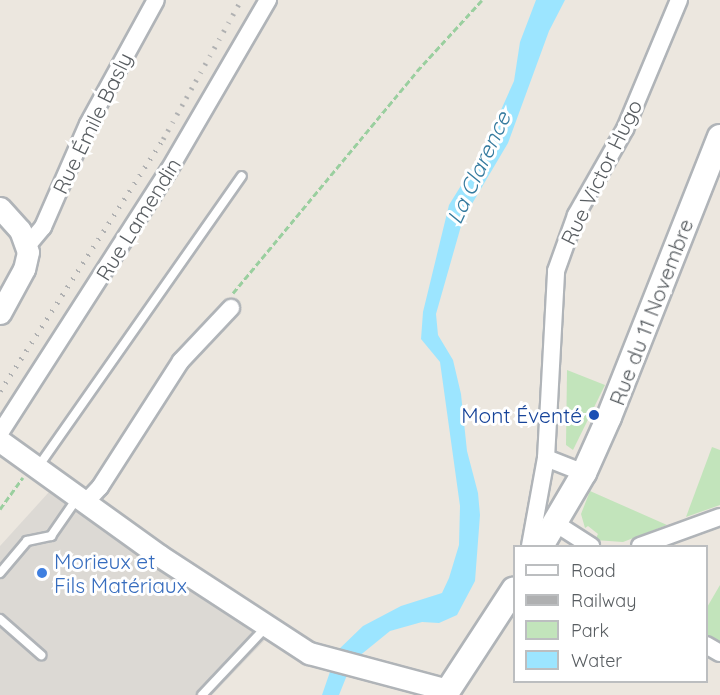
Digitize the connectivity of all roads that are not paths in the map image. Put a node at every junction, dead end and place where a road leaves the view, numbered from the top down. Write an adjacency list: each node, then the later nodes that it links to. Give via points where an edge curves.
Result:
1 (156, 0): 7 (street, Rue Émile Basly, via 84,132 43,226)
2 (268, 0): 10 (street, Rue Lamendin, via 169,170)
3 (679, 0): 12 (street, Rue Victor Hugo, via 625,129 576,215 561,254 552,298)
4 (720, 137): 14 (main road, Rue du 11 Novembre, via 621,389)
5 (242, 176): 13 (lane)
6 (0, 208): 7 (street, via 20,230)
7 (27, 246): 9 (street, via 24,269)
8 (231, 308): 15 (street, via 181,361 100,487)
9 (0, 313)
10 (0, 433)
11 (0, 441): 13 (street)
12 (546, 458): 14 (street); 18 (street, Rue Victor Hugo)
13 (35, 465): 15 (street)
14 (584, 472): 17 (main road, Rue du 11 Novembre)
15 (82, 499): 22 (lane, via 51,536 27,541); 25 (street)
16 (720, 517): 21 (street)
17 (555, 523): 19 (main road, Rue du 11 Novembre); 20 (street)
18 (530, 545)
19 (543, 545)
20 (589, 545)
21 (643, 545)
22 (0, 573)
23 (513, 591): 27 (main road)
24 (0, 618): 26 (lane)
25 (268, 626): 27 (street, via 309,653); 28 (lane)
26 (40, 655)
27 (447, 693)
28 (202, 695)

